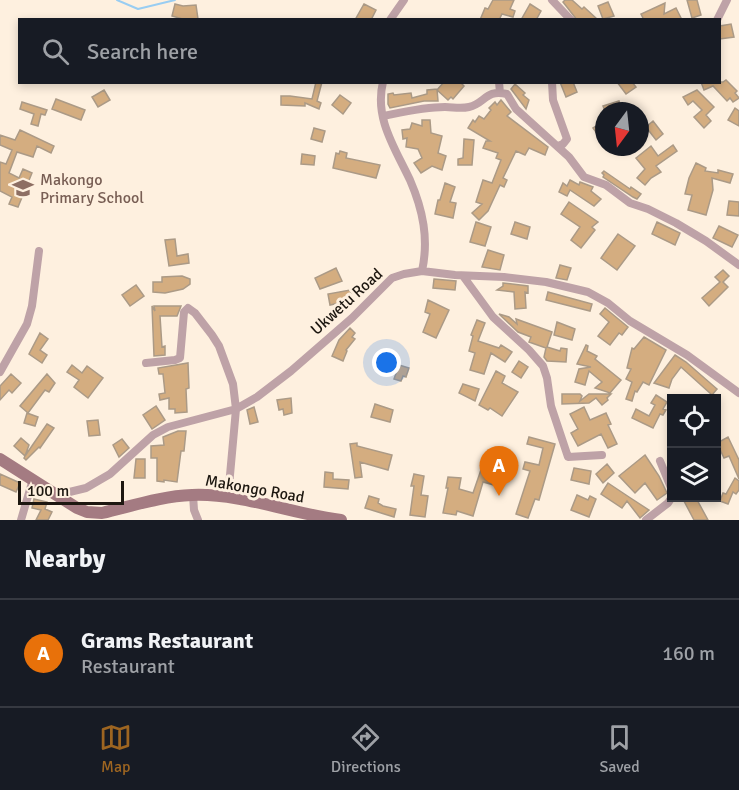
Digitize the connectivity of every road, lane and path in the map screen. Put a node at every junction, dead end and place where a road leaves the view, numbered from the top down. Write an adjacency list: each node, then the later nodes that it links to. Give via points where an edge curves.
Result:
1 (404, 0): 4 (street)
2 (552, 0): 5 (street)
3 (727, 0): 6 (street)
4 (391, 18)
5 (569, 18)
6 (718, 18)
7 (383, 84): 11 (street)
8 (499, 84): 10 (street)
9 (552, 84): 12 (street, via 553,100 567,139)
10 (500, 93): 11 (street, via 486,95 472,106); 12 (street, via 509,96 516,109)
11 (383, 116): 15 (street, via 394,150 410,180 425,231)
12 (558, 146): 14 (street, via 584,177 676,223)
13 (39, 251): 18 (street, via 27,324)
14 (739, 265)
15 (422, 271): 16 (street, Ukwetu Road); 20 (street, Ukwetu Road, via 392,278 291,371)
16 (463, 276): 19 (street, Ukwetu Road, via 546,282 588,292); 21 (street, via 493,317 543,366 568,457)
17 (147, 363): 20 (street, via 180,358 184,312 191,309 219,346 233,384)
18 (0, 372)
19 (739, 393)
20 (236, 409): 26 (street, Ukwetu Road, via 168,427 86,488); 28 (street)
21 (602, 454)
22 (0, 459): 25 (street, Makongo Road)
23 (660, 461): 24 (street)
24 (667, 478)
25 (33, 479): 26 (street, Makongo Road); 31 (street)
26 (57, 495): 30 (street, Makongo Road)
27 (193, 495): 28 (street, Makongo Road); 30 (street, Makongo Road, via 166,497); 32 (street)
28 (228, 497): 33 (street, Makongo Road)
29 (669, 502): 34 (street)
30 (96, 517)
31 (21, 520)
32 (198, 520)
33 (341, 520)
34 (646, 520)

